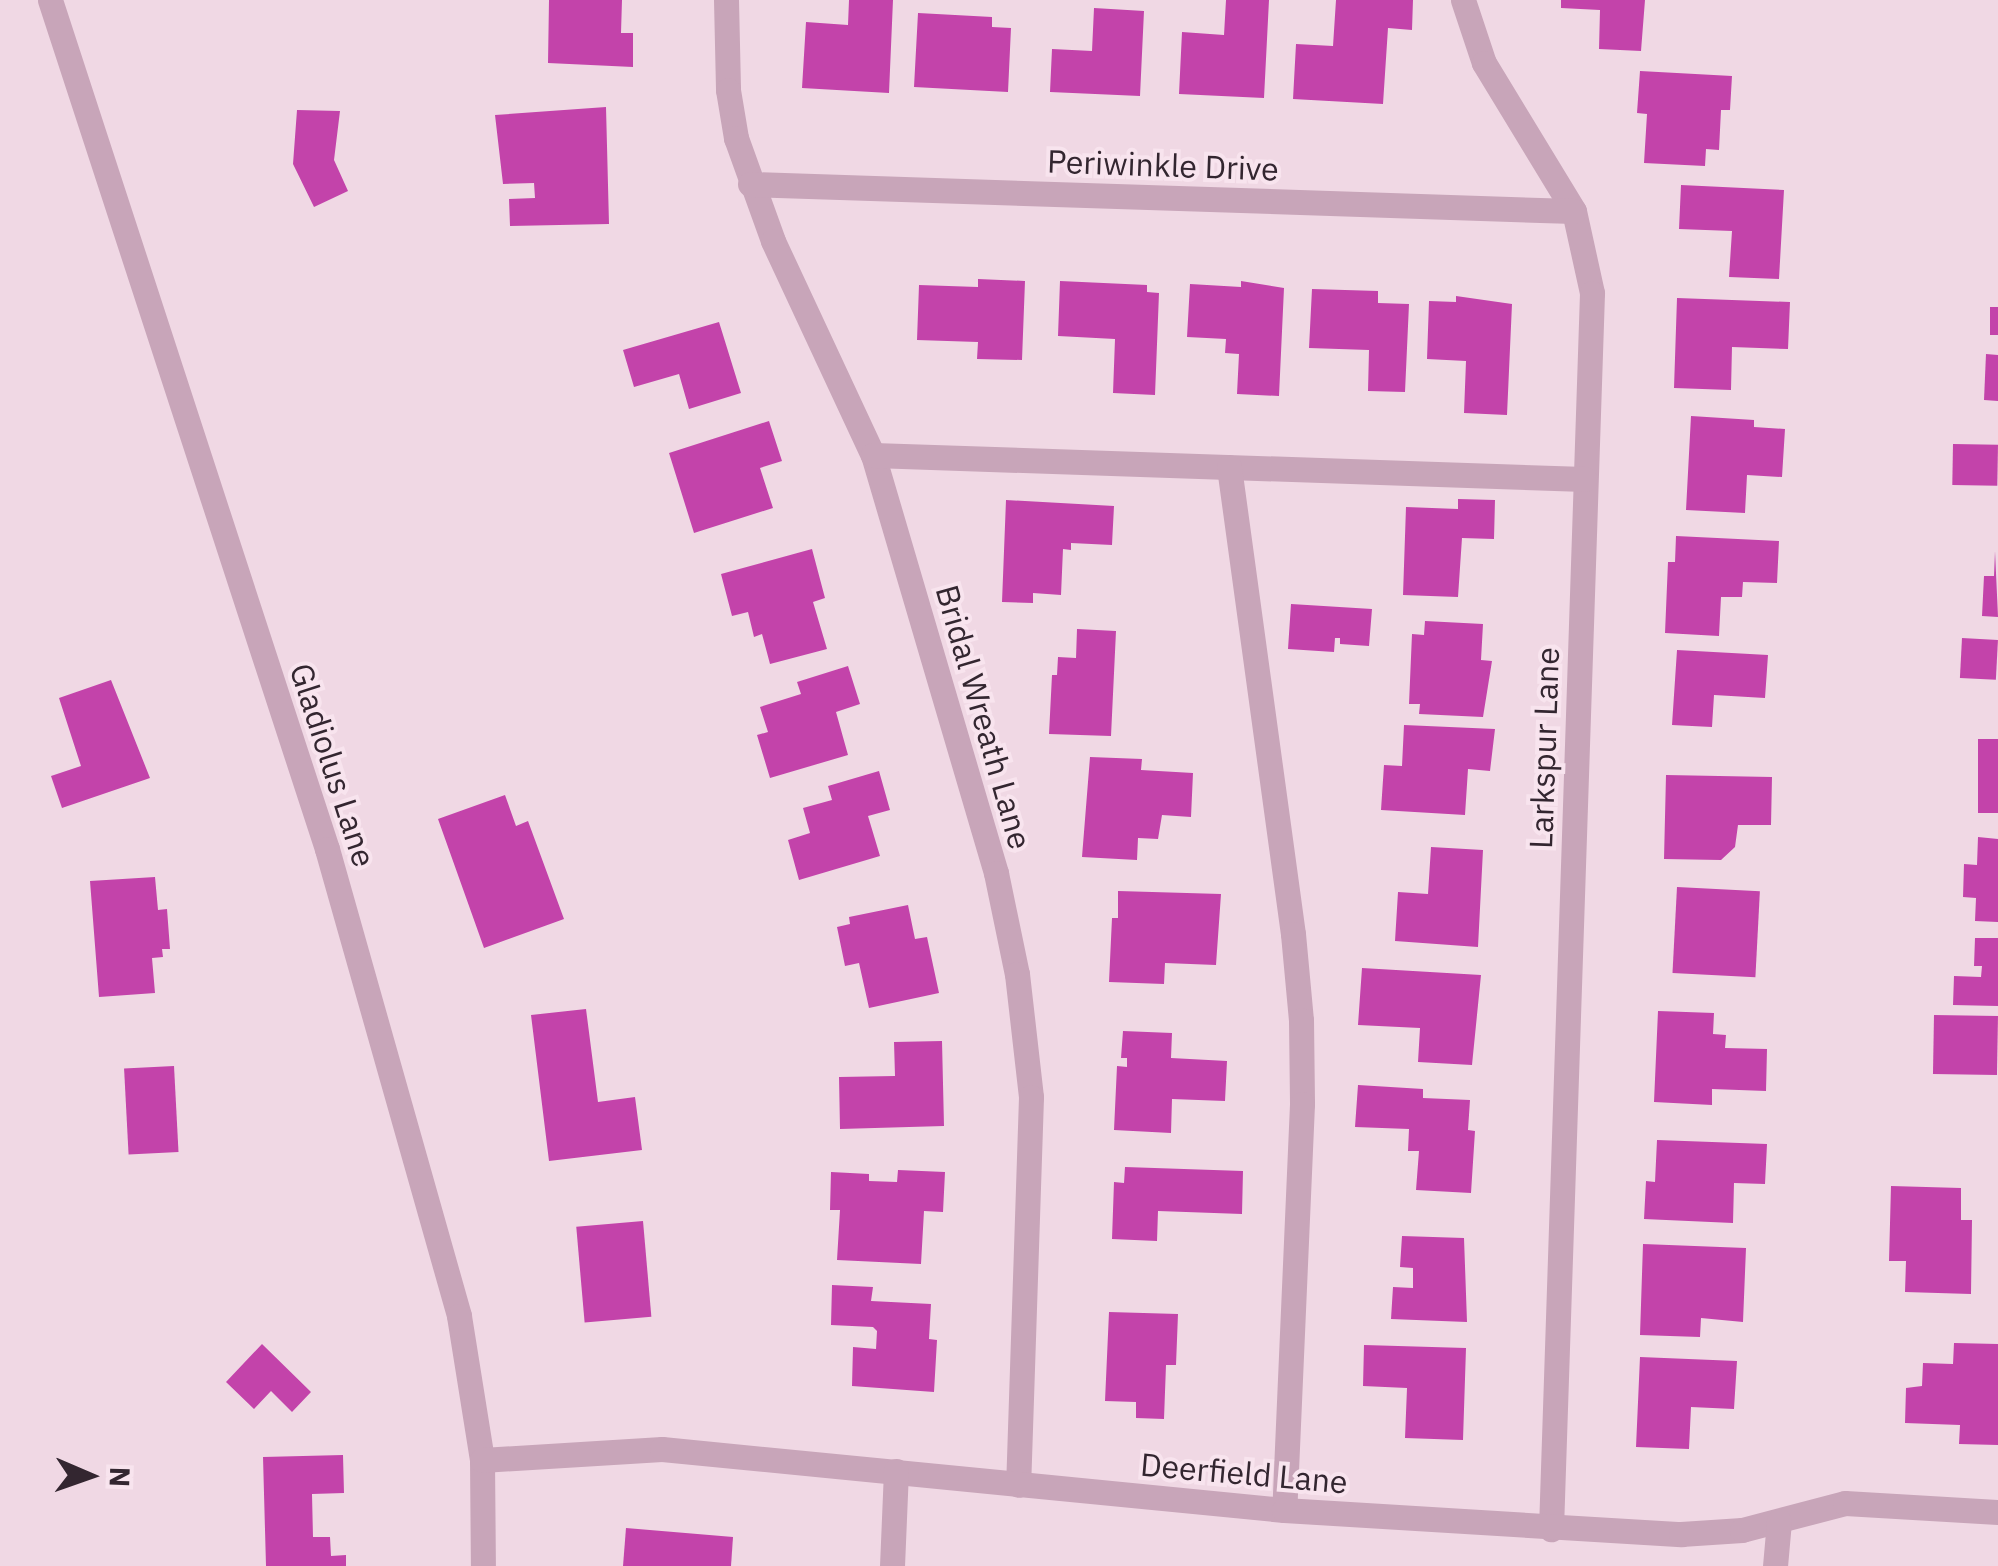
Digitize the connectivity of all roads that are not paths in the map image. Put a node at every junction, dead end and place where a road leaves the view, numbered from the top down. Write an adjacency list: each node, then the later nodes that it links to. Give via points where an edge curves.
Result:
1 (50, 0): 9 (street, Gladiolus Lane, via 327,848 460,1316)
2 (726, 0): 4 (street, Bridal Wreath Lane, via 728,90)
3 (1463, 0): 5 (street, Larkspur Lane, via 1484,63)
4 (750, 184): 5 (street, Periwinkle Drive); 6 (street, Bridal Wreath Lane)
5 (1574, 212): 8 (street, Larkspur Lane, via 1592,294)
6 (873, 454): 7 (street); 11 (street, Bridal Wreath Lane, via 996,874 1017,974 1030,1096)
7 (1230, 468): 8 (street); 12 (street, via 1301,1020)
8 (1585, 479): 15 (street, Larkspur Lane)
9 (482, 1460): 10 (street, Deerfield Lane, via 662,1449); 16 (street, Gladiolus Lane)
10 (896, 1471): 11 (street, Deerfield Lane); 17 (street)
11 (1018, 1485): 12 (street, Deerfield Lane)
12 (1284, 1510): 15 (street, Deerfield Lane)
13 (1998, 1512): 14 (street, Deerfield Lane, via 1844,1503)
14 (1779, 1521): 15 (street, Deerfield Lane, via 1682,1534); 18 (street)
15 (1551, 1529)
16 (482, 1566)
17 (892, 1566)
18 (1775, 1566)

